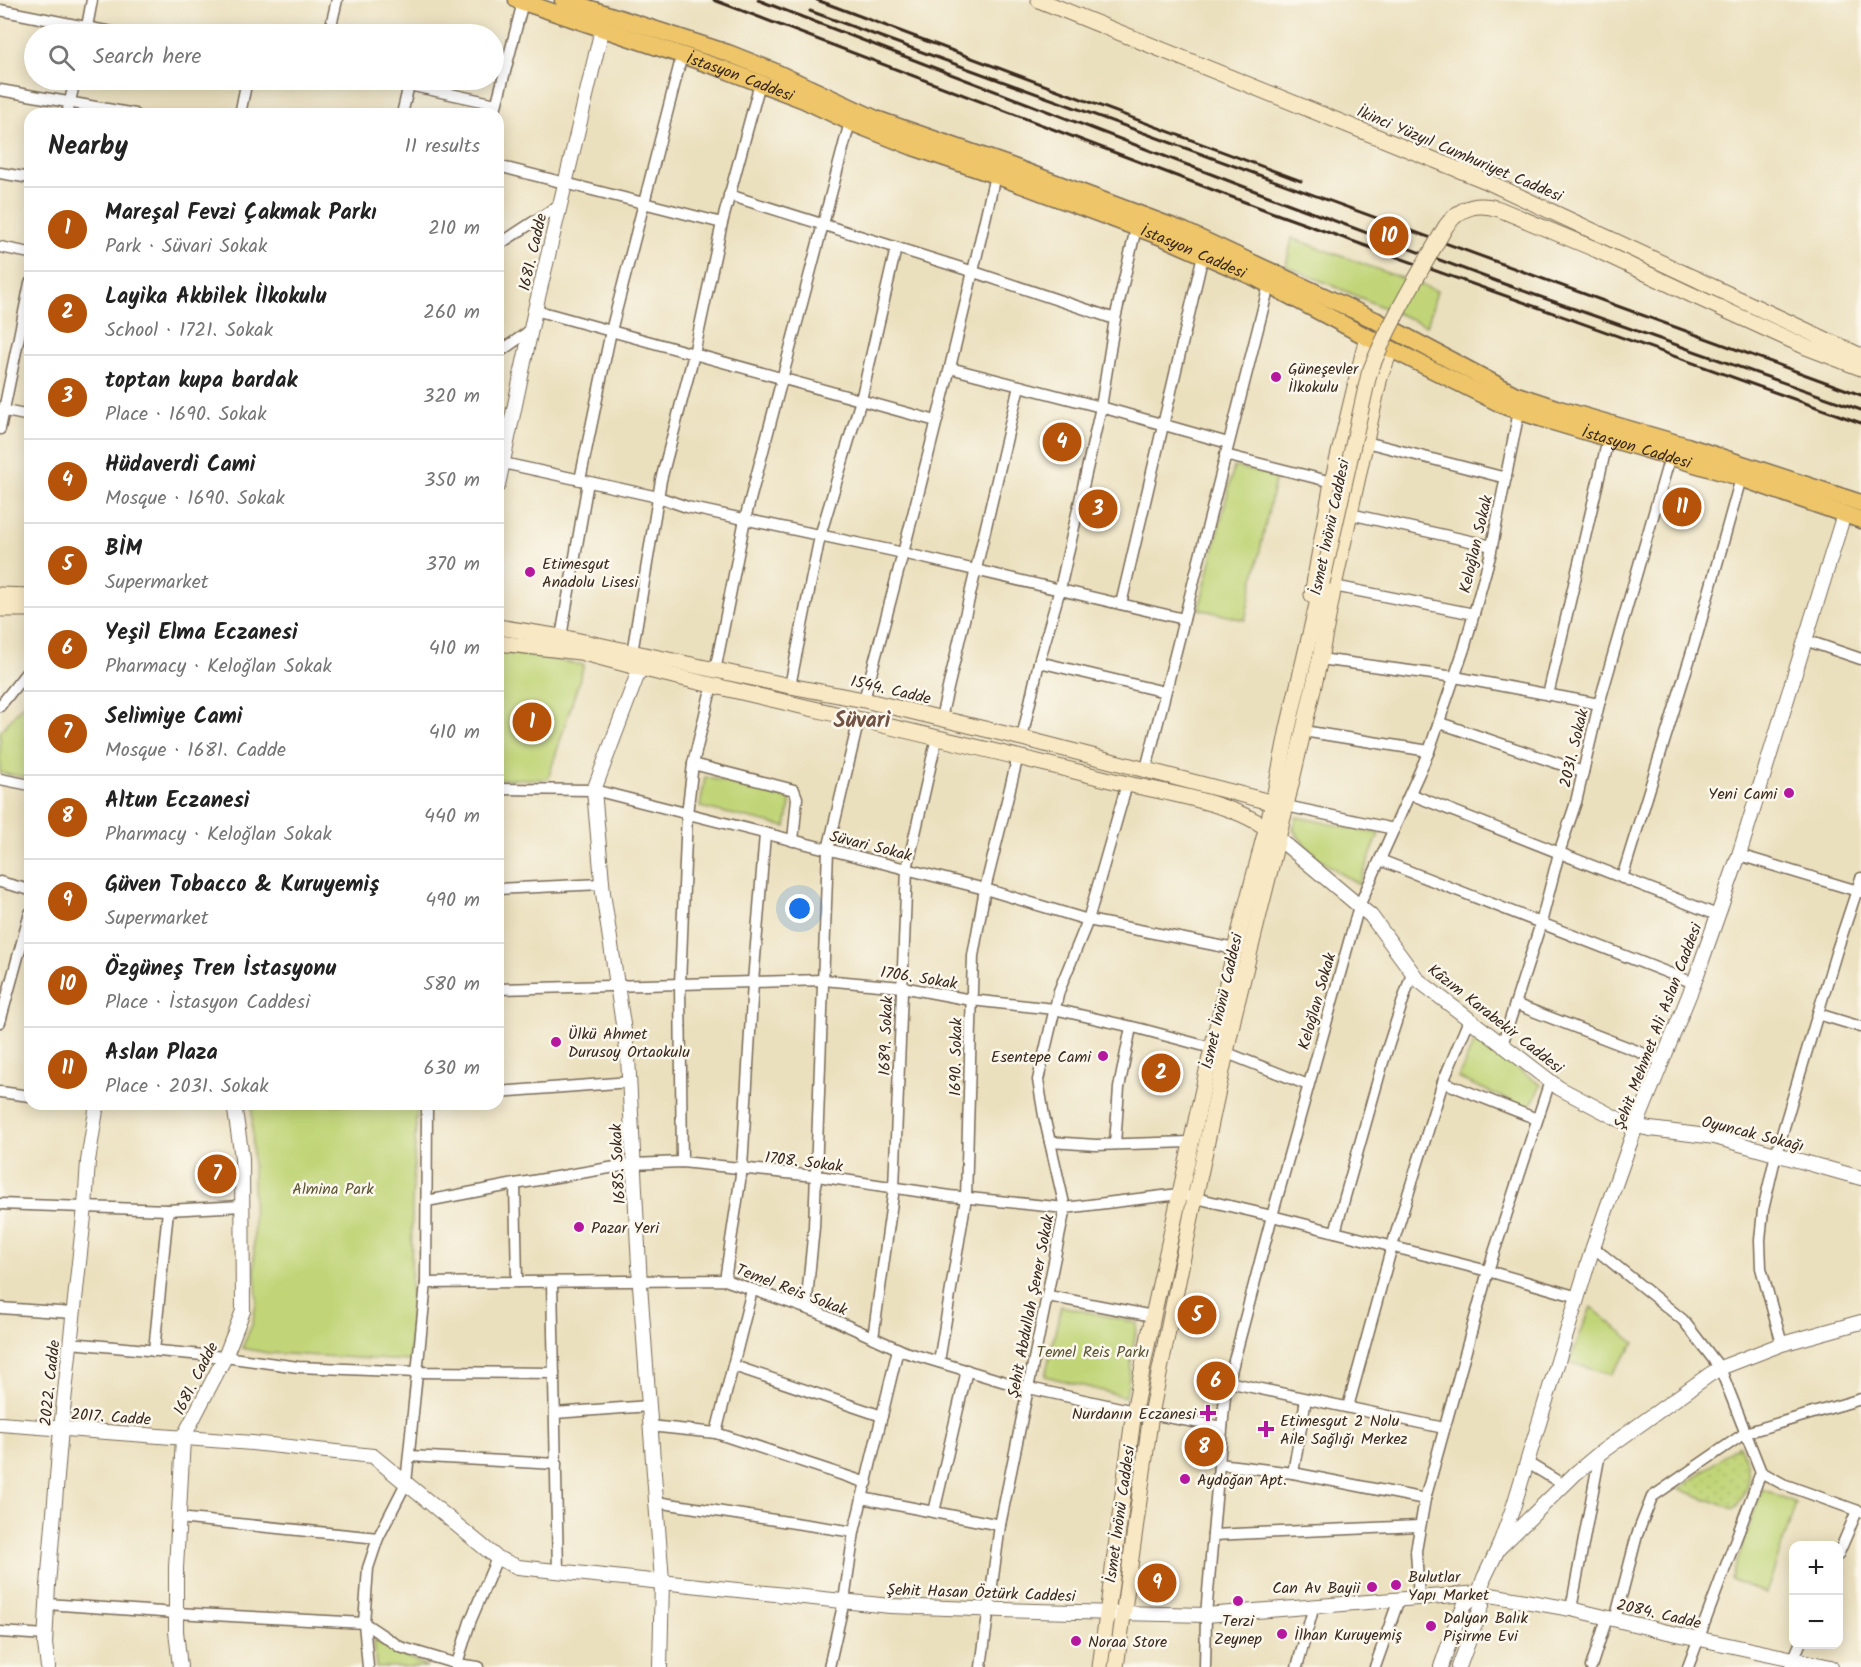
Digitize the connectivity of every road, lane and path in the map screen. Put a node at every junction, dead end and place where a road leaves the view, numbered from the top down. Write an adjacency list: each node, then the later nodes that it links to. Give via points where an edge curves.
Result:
1 (92, 0): 8 (street)
2 (337, 0): 9 (street)
3 (563, 0): 48 (main road, İstasyon Caddesi, via 728,53 885,122 1184,231)
4 (1039, 0): 56 (main road, İkinci Yüzyıl Cumhuriyet Caddesi, via 1484,180)
5 (520, 1): 10 (main road, İstasyon Caddesi); 12 (street)
6 (0, 10): 7 (street)
7 (57, 24)
8 (87, 24)
9 (331, 24)
10 (602, 28): 11 (main road, İstasyon Caddesi); 31 (street, 1681. Cadde)
11 (682, 55): 13 (main road, İstasyon Caddesi); 33 (street)
12 (504, 70)
13 (760, 83): 26 (main road, İstasyon Caddesi); 32 (street)
14 (0, 90): 20 (street)
15 (73, 90): 21 (street)
16 (245, 90): 22 (street)
17 (408, 90): 23 (street)
18 (427, 90): 24 (street)
19 (499, 90): 25 (street)
20 (64, 108)
21 (68, 108)
22 (241, 108)
23 (403, 108)
24 (491, 108)
25 (495, 108)
26 (850, 122): 29 (main road, İstasyon Caddesi); 36 (street)
27 (504, 168): 31 (street)
28 (0, 173): 30 (street)
29 (995, 175): 37 (main road, İstasyon Caddesi); 43 (street)
30 (24, 177)
31 (566, 183): 33 (street); 34 (street, 1681. Cadde)
32 (729, 195): 35 (street); 36 (street)
33 (645, 202): 35 (street); 50 (street)
34 (561, 204): 38 (street); 46 (street, 1681. Cadde)
35 (722, 223): 55 (street)
36 (822, 225): 40 (street); 59 (street)
37 (1136, 228): 42 (main road, İstasyon Caddesi); 47 (street)
38 (504, 241)
39 (0, 248): 41 (street)
40 (896, 248): 43 (street); 61 (street)
41 (24, 252)
42 (1203, 255): 44 (main road, İstasyon Caddesi); 67 (street)
43 (974, 272): 47 (street); 57 (street)
44 (1269, 285): 52 (main road, İstasyon Caddesi); 71 (street)
45 (24, 310): 63 (street)
46 (535, 310): 49 (street, 1681. Cadde); 50 (street)
47 (1115, 319): 62 (street)
48 (1375, 320): 51 (main road, İstasyon Caddesi); 52 (main road)
49 (531, 330): 53 (street); 74 (street, 1681. Cadde)
50 (611, 331): 55 (street); 78 (street)
51 (1399, 333): 54 (main road); 81 (main road, İstasyon Caddesi, via 1514,394)
52 (1367, 337): 54 (main road, İstasyon Caddesi); 79 (main road, İsmet İnönü Caddesi)
53 (504, 349)
54 (1391, 349): 64 (main road, İstasyon Caddesi); 70 (main road, İsmet İnönü Caddesi, via 1380,377)
55 (694, 354): 59 (street); 80 (street)
56 (1861, 356)
57 (950, 368): 60 (street); 66 (street)
58 (1861, 368): 90 (main road, bridge, via 1806,347 1597,250 1499,209 1474,206 1446,226 1377,353 1369,374)
59 (781, 378): 61 (street); 84 (street)
60 (1018, 386): 62 (street); 89 (street)
61 (861, 400): 66 (street); 86 (street)
62 (1101, 406): 67 (street); 91 (street)
63 (2, 410): 65 (street); 68 (street)
64 (1519, 411): 69 (main road, İstasyon Caddesi); 76 (street, Keloğlan Sokak)
65 (24, 415)
66 (936, 422): 88 (street)
67 (1164, 425): 71 (street); 94 (street)
68 (0, 429)
69 (1608, 439): 73 (main road, İstasyon Caddesi); 114 (street)
70 (1366, 442): 76 (street); 82 (main road, İsmet İnönü Caddesi)
71 (1228, 444): 72 (street)
72 (1225, 455): 79 (street); 98 (street)
73 (1670, 457): 77 (main road, İstasyon Caddesi); 116 (street, 2031. Sokak)
74 (504, 458)
75 (504, 463): 78 (street)
76 (1506, 478): 87 (street, Keloğlan Sokak)
77 (1741, 478): 83 (main road, İstasyon Caddesi); 147 (street)
78 (584, 481): 80 (street); 100 (street)
79 (1332, 482): 102 (main road, İsmet İnönü Caddesi, via 1310,609)
80 (658, 497): 84 (street); 104 (street)
81 (1861, 503)
82 (1350, 514): 87 (street); 90 (main road, İsmet İnönü Caddesi)
83 (1844, 514): 85 (main road, İstasyon Caddesi); 101 (street, Şehit Mehmet Ali Aslan Caddesi)
84 (745, 519): 86 (street); 111 (street)
85 (1861, 520)
86 (820, 536): 88 (street); 112 (street)
87 (1492, 546): 97 (street, Keloğlan Sokak)
88 (903, 554): 89 (street); 115 (street)
89 (976, 570): 91 (street); 118 (street)
90 (1328, 584): 97 (street); 102 (main road, İsmet İnönü Caddesi); 105 (main road, İsmet İnönü Caddesi)
91 (1059, 589): 94 (street); 107 (street)
92 (0, 595): 93 (main road)
93 (24, 596)
94 (1121, 604): 98 (street)
95 (0, 609): 96 (main road)
96 (24, 609)
97 (1474, 614): 110 (street, Keloğlan Sokak)
98 (1184, 619): 113 (street)
99 (504, 628): 100 (main road, 1544. Cadde)
100 (561, 637): 104 (main road, 1544. Cadde)
101 (1805, 640): 106 (street); 144 (street, Şehit Mehmet Ali Aslan Caddesi)
102 (1309, 642): 135 (main road, İsmet İnönü Caddesi, via 1288,728)
103 (504, 644): 108 (main road, 1544. Cadde, via 580,652)
104 (632, 653): 111 (main road, 1544. Cadde)
105 (1320, 659): 110 (street); 121 (main road, İsmet İnönü Caddesi)
106 (1861, 659)
107 (1039, 662): 113 (street); 123 (street)
108 (640, 668): 111 (main road, 1544. Cadde); 133 (street, 1685. Sokak)
109 (24, 676): 117 (street)
110 (1455, 677): 114 (street); 120 (street, Keloğlan Sokak)
111 (713, 678): 112 (main road, 1544. Cadde); 119 (main road, 1544. Cadde); 126 (street)
112 (790, 687): 115 (main road, 1544. Cadde)
113 (1165, 692): 127 (street)
114 (1548, 695): 116 (street)
115 (864, 700): 118 (main road, 1544. Cadde)
116 (1599, 704): 128 (street, 2031. Sokak)
117 (0, 706)
118 (941, 718): 123 (main road, 1544. Cadde)
119 (859, 719): 122 (main road, 1544. Cadde); 142 (street)
120 (1440, 723): 124 (street, Keloğlan Sokak); 128 (street)
121 (1303, 731): 124 (street); 135 (main road, İsmet İnönü Caddesi)
122 (937, 737): 125 (main road, 1544. Cadde); 146 (street, 1689. Sokak)
123 (1022, 738): 127 (main road, 1544. Cadde)
124 (1429, 751): 134 (street, Keloğlan Sokak)
125 (1018, 756): 131 (main road, 1544. Cadde); 153 (street, 1690. Sokak)
126 (693, 764): 136 (street); 141 (street, via 794,790)
127 (1146, 769): 135 (main road, 1544. Cadde)
128 (1583, 772): 143 (street, 2031. Sokak)
129 (0, 779): 130 (street)
130 (24, 784)
131 (1127, 784): 137 (main road, 1544. Cadde, via 1207,802); 157 (street, Şehit Abdullah Şener Sokak)
132 (504, 789): 133 (street, Süvari Sokak)
133 (594, 790): 136 (street, Süvari Sokak); 150 (street, 1685. Sokak)
134 (1410, 794): 138 (street, Keloğlan Sokak); 143 (street)
135 (1280, 804): 137 (main road, İsmet İnönü Caddesi); 138 (street); 140 (main road, İsmet İnönü Caddesi)
136 (687, 814): 139 (street, Süvari Sokak); 165 (street)
137 (1266, 827): 140 (main road, 1544. Cadde); 160 (main road, İsmet İnönü Caddesi)
138 (1394, 829): 145 (street, Keloğlan Sokak)
139 (765, 834): 141 (street, Süvari Sokak); 163 (street)
140 (1278, 838): 155 (street, Kâzım Karabekir Caddesi); 180 (main road, İsmet İnönü Caddesi)
141 (794, 841): 142 (street, Süvari Sokak)
142 (828, 850): 146 (street, Süvari Sokak); 162 (street)
143 (1559, 853): 147 (street); 158 (street, 2031. Sokak)
144 (1739, 855): 154 (street); 156 (street, Şehit Mehmet Ali Aslan Caddesi)
145 (1380, 860): 155 (street, Keloğlan Sokak); 158 (street)
146 (907, 869): 153 (street, Süvari Sokak); 167 (street, 1689. Sokak)
147 (1622, 878): 156 (street)
148 (1861, 878): 154 (street)
149 (0, 882): 151 (street)
150 (602, 884): 152 (street); 166 (street, 1685. Sokak)
151 (24, 888)
152 (504, 889)
153 (985, 889): 157 (street, Süvari Sokak); 170 (street, 1690. Sokak, via 973,956)
154 (1859, 891): 173 (street)
155 (1359, 906): 161 (street, Kâzım Karabekir Caddesi, via 1371,916); 185 (street, Keloğlan Sokak)
156 (1717, 915): 164 (street, Şehit Mehmet Ali Aslan Caddesi)
157 (1088, 920): 160 (street, Süvari Sokak); 172 (street, Şehit Abdullah Şener Sokak)
158 (1541, 923): 164 (street); 171 (street, 2031. Sokak)
159 (24, 932): 168 (street)
160 (1235, 949): 179 (main road, İsmet İnönü Caddesi)
161 (1412, 973): 174 (street, Kâzım Karabekir Caddesi); 215 (street)
162 (823, 980): 163 (street, 1706. Sokak); 167 (street, 1706. Sokak); 201 (street)
163 (753, 982): 165 (street, 1706. Sokak); 200 (street)
164 (1694, 983): 181 (street, Şehit Mehmet Ali Aslan Caddesi)
165 (680, 984): 166 (street, 1706. Sokak); 198 (street)
166 (617, 986): 169 (street, 1706. Sokak); 183 (street, 1685. Sokak)
167 (902, 987): 170 (street, 1706. Sokak); 204 (street, 1689. Sokak)
168 (5, 988): 175 (street)
169 (504, 989)
170 (971, 1000): 172 (street, 1706. Sokak); 206 (street, 1690. Sokak)
171 (1515, 1004): 178 (street, 2031. Sokak); 181 (street)
172 (1054, 1009): 176 (street, 1706. Sokak); 194 (street, Şehit Abdullah Şener Sokak, via 1038,1080)
173 (1818, 1014): 177 (street); 197 (street)
174 (1469, 1020): 178 (street, Kâzım Karabekir Caddesi); 184 (street)
175 (0, 1023)
176 (1131, 1027): 179 (street, 1706. Sokak); 196 (street, via 1119,1088)
177 (1861, 1027)
178 (1502, 1046): 182 (street, Kâzım Karabekir Caddesi)
179 (1212, 1048): 195 (main road, İsmet İnönü Caddesi)
180 (1227, 1053): 185 (street); 207 (main road, İsmet İnönü Caddesi)
181 (1663, 1061): 193 (street, Şehit Mehmet Ali Aslan Caddesi)
182 (1550, 1081): 192 (street); 193 (street, Kâzım Karabekir Caddesi)
183 (630, 1082): 187 (street); 199 (street, 1685. Sokak)
184 (1443, 1082): 192 (street); 216 (street)
185 (1308, 1085): 214 (street, Keloğlan Sokak)
186 (0, 1092): 188 (street)
187 (504, 1092)
188 (24, 1095)
189 (96, 1110): 211 (street, 2022. Cadde)
190 (235, 1110): 210 (street, 1681. Cadde, via 242,1158)
191 (428, 1110): 208 (street)
192 (1537, 1119): 218 (street)
193 (1636, 1126): 197 (street, Oyuncak Sokağı, via 1715,1137); 217 (street, Şehit Mehmet Ali Aslan Caddesi)
194 (1050, 1142): 196 (street); 212 (street, Şehit Abdullah Şener Sokak)
195 (1190, 1142): 196 (street); 205 (main road, İsmet İnönü Caddesi)
196 (1114, 1144)
197 (1776, 1154): 202 (street, Oyuncak Sokağı); 234 (street, via 1763,1210 1760,1255 1762,1278)
198 (682, 1162): 199 (street, 1708. Sokak); 200 (street, 1708. Sokak)
199 (633, 1164): 203 (street, 1708. Sokak); 220 (street, 1685. Sokak)
200 (742, 1168): 201 (street, 1708. Sokak); 219 (street)
201 (815, 1176): 204 (street, 1708. Sokak); 228 (street)
202 (1861, 1178)
203 (515, 1184): 208 (street, 1708. Sokak); 221 (street)
204 (894, 1188): 206 (street, 1708. Sokak); 232 (street, 1689. Sokak)
205 (1179, 1194): 207 (street); 212 (street, 1708. Sokak); 230 (main road, İsmet İnönü Caddesi)
206 (966, 1198): 212 (street, 1708. Sokak); 238 (street, 1690. Sokak)
207 (1195, 1198): 214 (street); 252 (main road, İsmet İnönü Caddesi)
208 (427, 1201): 223 (street)
209 (0, 1204): 211 (street)
210 (242, 1206): 213 (street); 237 (street, 1681. Cadde, via 243,1311)
211 (85, 1208): 213 (street); 229 (street, 2022. Cadde)
212 (1065, 1208): 225 (street, Şehit Abdullah Şener Sokak)
213 (168, 1210): 236 (street)
214 (1272, 1216): 215 (street); 244 (street, Keloğlan Sokak)
215 (1335, 1232): 216 (street)
216 (1392, 1246): 218 (street); 249 (street)
217 (1593, 1247): 226 (street, Şehit Mehmet Ali Aslan Caddesi); 240 (street, via 1683,1320)
218 (1488, 1271): 226 (street); 257 (street)
219 (725, 1280): 220 (street, Temel Reis Sokak); 224 (street, Temel Reis Sokak)
220 (640, 1281): 222 (street, Temel Reis Sokak); 248 (street, 1685. Sokak)
221 (517, 1282): 222 (street, Temel Reis Sokak); 223 (street, Temel Reis Sokak)
222 (552, 1282): 243 (street)
223 (426, 1283): 242 (street)
224 (752, 1290): 228 (street, Temel Reis Sokak); 239 (street)
225 (1048, 1296): 230 (street); 245 (street, Şehit Abdullah Şener Sokak)
226 (1578, 1297): 264 (street, Şehit Mehmet Ali Aslan Caddesi)
227 (0, 1308): 229 (street)
228 (806, 1308): 232 (street, Temel Reis Sokak)
229 (73, 1312): 233 (street, 2022. Cadde)
230 (1153, 1316): 250 (main road, İsmet İnönü Caddesi)
231 (1861, 1322): 234 (street)
232 (873, 1338): 235 (street, Temel Reis Sokak)
233 (70, 1343): 236 (street); 258 (street, 2022. Cadde)
234 (1782, 1344): 240 (street)
235 (898, 1349): 238 (street, Temel Reis Sokak); 253 (street)
236 (154, 1351): 237 (street)
237 (225, 1357): 242 (street, via 298,1367); 261 (street, 1681. Cadde)
238 (939, 1362): 241 (street, Temel Reis Sokak)
239 (734, 1366): 253 (street); 259 (street)
240 (1719, 1368): 260 (street); 262 (street)
241 (967, 1370): 245 (street, Temel Reis Sokak); 275 (street)
242 (417, 1372): 243 (street); 263 (street)
243 (554, 1372): 251 (street)
244 (1228, 1382): 246 (street); 256 (street, Keloğlan Sokak)
245 (1029, 1388): 250 (street, Temel Reis Sokak); 278 (street, Şehit Abdullah Şener Sokak)
246 (1306, 1399): 249 (street); 268 (street)
247 (1861, 1399): 260 (street)
248 (649, 1406): 251 (street); 255 (street, 1685. Sokak)
249 (1348, 1407): 257 (street)
250 (1134, 1411): 296 (main road, İsmet İnönü Caddesi)
251 (555, 1413): 265 (street)
252 (1151, 1414): 256 (street); 296 (main road, İsmet İnönü Caddesi)
253 (882, 1416): 270 (street)
254 (0, 1424): 258 (street, 2017. Cadde)
255 (650, 1426): 259 (street); 274 (street, 1685. Sokak)
256 (1222, 1427): 266 (street, Keloğlan Sokak)
257 (1444, 1428): 273 (street)
258 (61, 1429): 261 (street, 2017. Cadde); 292 (street, 2022. Cadde)
259 (716, 1433): 270 (street)
260 (1745, 1433): 267 (street); 299 (street, via 1652,1497)
261 (183, 1438): 269 (street, Şehit Hasan Öztürk Caddesi, via 373,1456); 277 (street, 1681. Cadde)
262 (1600, 1453): 271 (street); 295 (street)
263 (409, 1456): 265 (street); 269 (street)
264 (1526, 1462): 271 (street); 284 (street, Şehit Mehmet Ali Aslan Caddesi)
265 (556, 1464): 286 (street)
266 (1219, 1464): 268 (street); 281 (street, Keloğlan Sokak)
267 (1761, 1472): 276 (street); 303 (street)
268 (1293, 1473): 273 (street)
269 (406, 1483): 282 (street); 285 (street, Şehit Hasan Öztürk Caddesi)
270 (867, 1483): 272 (street)
271 (1564, 1485): 284 (street)
272 (862, 1498): 275 (street); 280 (street)
273 (1425, 1499): 279 (street)
274 (656, 1502): 280 (street); 287 (street, 1685. Sokak)
275 (934, 1512): 278 (street)
276 (1859, 1512): 283 (street)
277 (178, 1518): 282 (street); 297 (street, 1681. Cadde)
278 (1000, 1525): 294 (street, Şehit Abdullah Şener Sokak)
279 (1419, 1526): 281 (street); 289 (street)
280 (854, 1532): 291 (street)
281 (1213, 1535): 298 (street, Keloğlan Sokak)
282 (378, 1538): 300 (street, via 368,1569)
283 (1843, 1546)
284 (1498, 1549): 288 (street)
285 (497, 1558): 286 (street, Şehit Hasan Öztürk Caddesi, via 518,1567); 306 (street, via 470,1622)
286 (558, 1571): 287 (street, Şehit Hasan Öztürk Caddesi)
287 (662, 1581): 291 (street, Şehit Hasan Öztürk Caddesi); 311 (street, 1685. Sokak)
288 (1479, 1593): 289 (street, Şehit Hasan Öztürk Caddesi); 295 (street, 2084. Cadde); 319 (street, via 1465,1604); 320 (street, via 1482,1605)
289 (1419, 1597): 290 (street, Şehit Hasan Öztürk Caddesi)
290 (1399, 1599): 293 (street, Şehit Hasan Öztürk Caddesi); 318 (street)
291 (844, 1600): 294 (street, Şehit Hasan Öztürk Caddesi, via 890,1606); 312 (street)
292 (47, 1604): 297 (street); 302 (street, 2022. Cadde)
293 (1314, 1606): 298 (street, Şehit Hasan Öztürk Caddesi); 317 (street)
294 (989, 1609): 296 (street, Şehit Hasan Öztürk Caddesi); 313 (street, Şehit Abdullah Şener Sokak)
295 (1571, 1609): 299 (street, 2084. Cadde)
296 (1116, 1612): 298 (street, Şehit Hasan Öztürk Caddesi); 314 (main road, İsmet İnönü Caddesi); 315 (main road, İsmet İnönü Caddesi)
297 (176, 1613): 300 (street); 308 (street, 1681. Cadde)
298 (1206, 1615): 316 (street, Keloğlan Sokak)
299 (1611, 1619): 303 (street, 2084. Cadde); 321 (street)
300 (364, 1623): 306 (street, via 400,1647); 309 (street)
301 (0, 1632): 302 (street)
302 (46, 1635): 307 (street, 2022. Cadde)
303 (1698, 1639): 305 (street, 2084. Cadde); 322 (street)
304 (1798, 1649): 305 (street)
305 (1792, 1663): 323 (street, 2084. Cadde)
306 (457, 1666): 310 (street)
307 (48, 1667)
308 (180, 1667)
309 (368, 1667)
310 (478, 1667)
311 (660, 1667)
312 (829, 1667)
313 (981, 1667)
314 (1100, 1667)
315 (1116, 1667)
316 (1204, 1667)
317 (1297, 1667)
318 (1376, 1667)
319 (1441, 1667)
320 (1459, 1667)
321 (1591, 1667)
322 (1688, 1667)
323 (1831, 1667)

